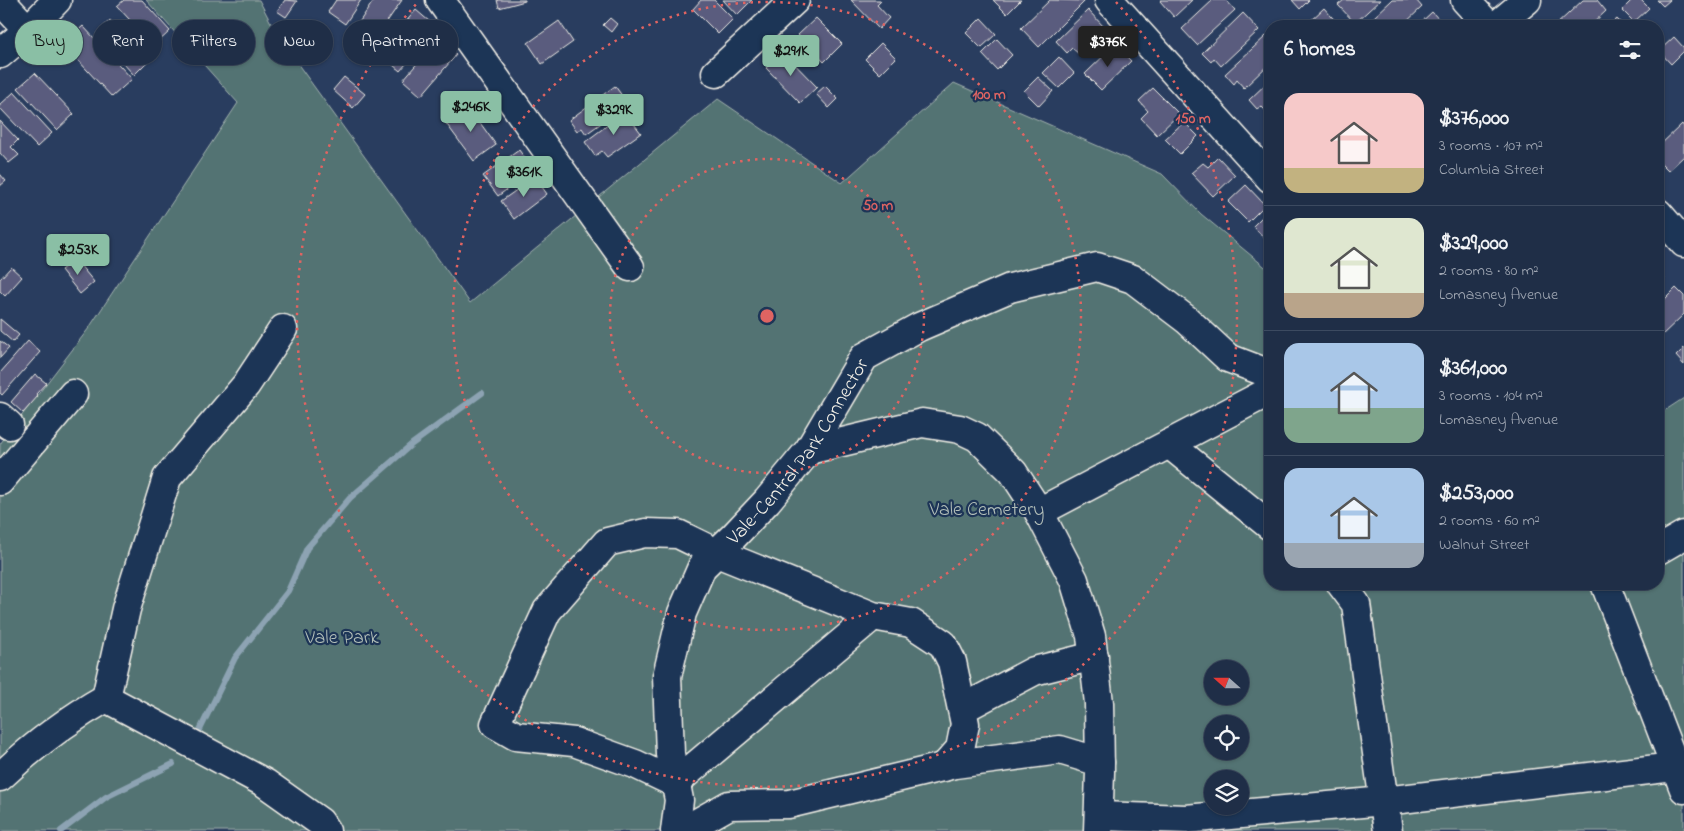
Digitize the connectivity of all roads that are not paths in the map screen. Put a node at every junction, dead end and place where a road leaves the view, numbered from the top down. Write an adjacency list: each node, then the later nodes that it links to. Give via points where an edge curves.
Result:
1 (0, 0): 8 (street)
2 (57, 0): 9 (street)
3 (440, 0): 16 (street)
4 (795, 0): 14 (street)
5 (1109, 0): 15 (street)
6 (1465, 0): 10 (street)
7 (1527, 0): 11 (street)
8 (19, 20)
9 (38, 20)
10 (1483, 20)
11 (1503, 20)
12 (15, 41): 13 (street)
13 (0, 54)
14 (716, 73)
15 (1264, 171)
16 (630, 267)
17 (283, 329): 33 (street, via 246,385 167,478 126,609)
18 (1264, 372): 22 (street, Vale-Central Park Connector, via 1228,358 1187,320 1133,279 1097,267 1010,288 919,327 864,356)
19 (73, 394): 23 (street)
20 (1264, 394): 21 (street)
21 (1169, 444): 24 (street); 25 (street)
22 (809, 450): 24 (street, via 922,423 960,430 977,437 1012,472); 28 (street, Vale-Central Park Connector, via 767,501)
23 (0, 481)
24 (1039, 512): 32 (street, via 1074,580)
25 (1264, 521)
26 (1684, 535): 27 (street)
27 (1664, 547)
28 (717, 553): 31 (street); 40 (street, Vale-Central Park Connector, via 702,567 682,613 667,676 670,754); 40 (street, via 678,534 645,533 607,542 547,610 495,724 516,736 574,742)
29 (1346, 590): 41 (street, via 1356,604)
30 (1609, 590): 39 (street)
31 (873, 616): 34 (street, via 910,623 943,644 952,662); 40 (street)
32 (1094, 656): 34 (street, via 1034,671); 36 (street)
33 (106, 698): 38 (street, via 80,712); 45 (street, via 266,784 320,822)
34 (964, 716): 35 (street, via 979,746); 37 (street, via 960,748)
35 (1002, 758): 36 (street, via 1060,750); 37 (street)
36 (1100, 762): 42 (street)
37 (944, 767): 44 (street, via 789,804 729,805)
38 (0, 777)
39 (1679, 778): 41 (street)
40 (676, 783): 44 (street, Vale-Central Park Connector)
41 (1384, 801): 43 (street); 46 (street)
42 (1098, 823): 43 (street)
43 (1185, 825)
44 (689, 829)
45 (326, 831)
46 (1388, 831)

